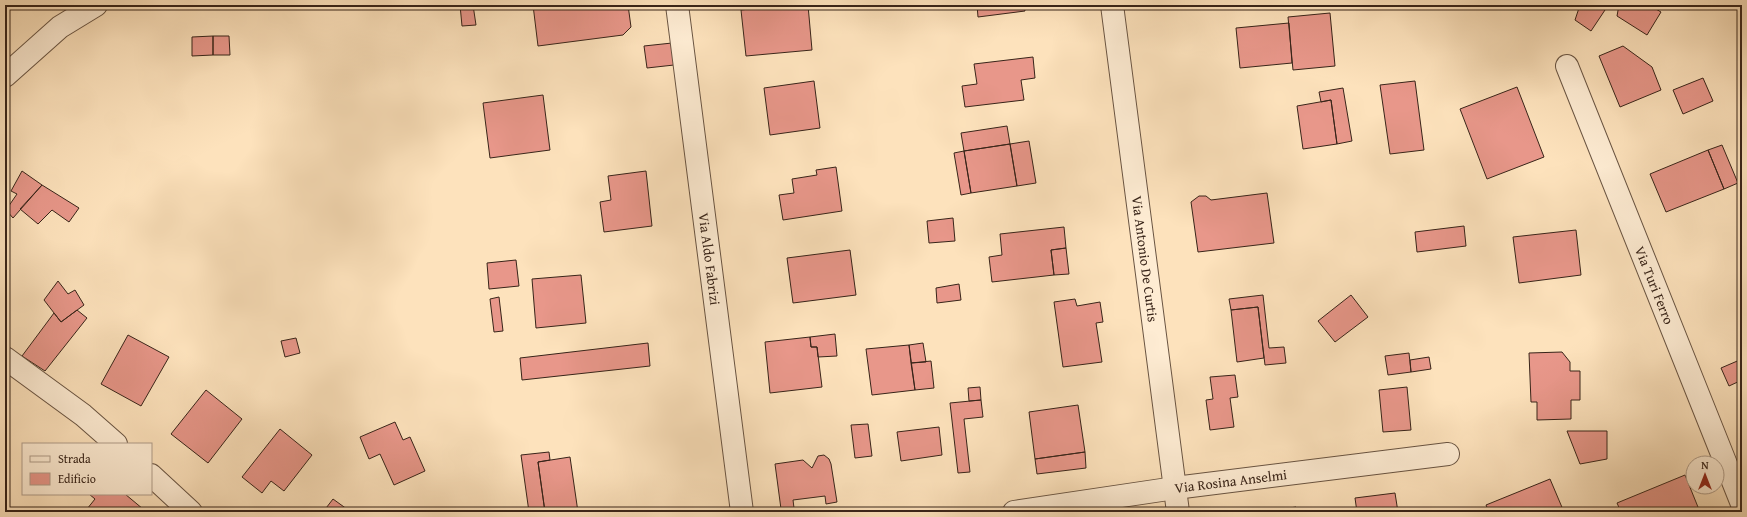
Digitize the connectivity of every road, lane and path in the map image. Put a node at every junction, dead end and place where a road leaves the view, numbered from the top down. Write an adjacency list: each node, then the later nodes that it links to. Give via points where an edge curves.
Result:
1 (96, 5): 5 (street, via 60,27)
2 (677, 5): 13 (street, Via Aldo Fabrizi)
3 (1112, 5): 10 (street, Via Antonio De Curtis)
4 (1567, 66): 11 (street, Via Turi Ferro)
5 (5, 76)
6 (5, 358): 7 (street, via 83,415)
7 (115, 443)
8 (1448, 454): 10 (street, Via Rosina Anselmi)
9 (152, 477): 12 (street)
10 (1175, 488): 14 (street, Via Rosina Anselmi); 15 (street, Via Antonio De Curtis)
11 (1742, 504)
12 (191, 512)
13 (742, 512)
14 (1014, 512)
15 (1178, 512)

